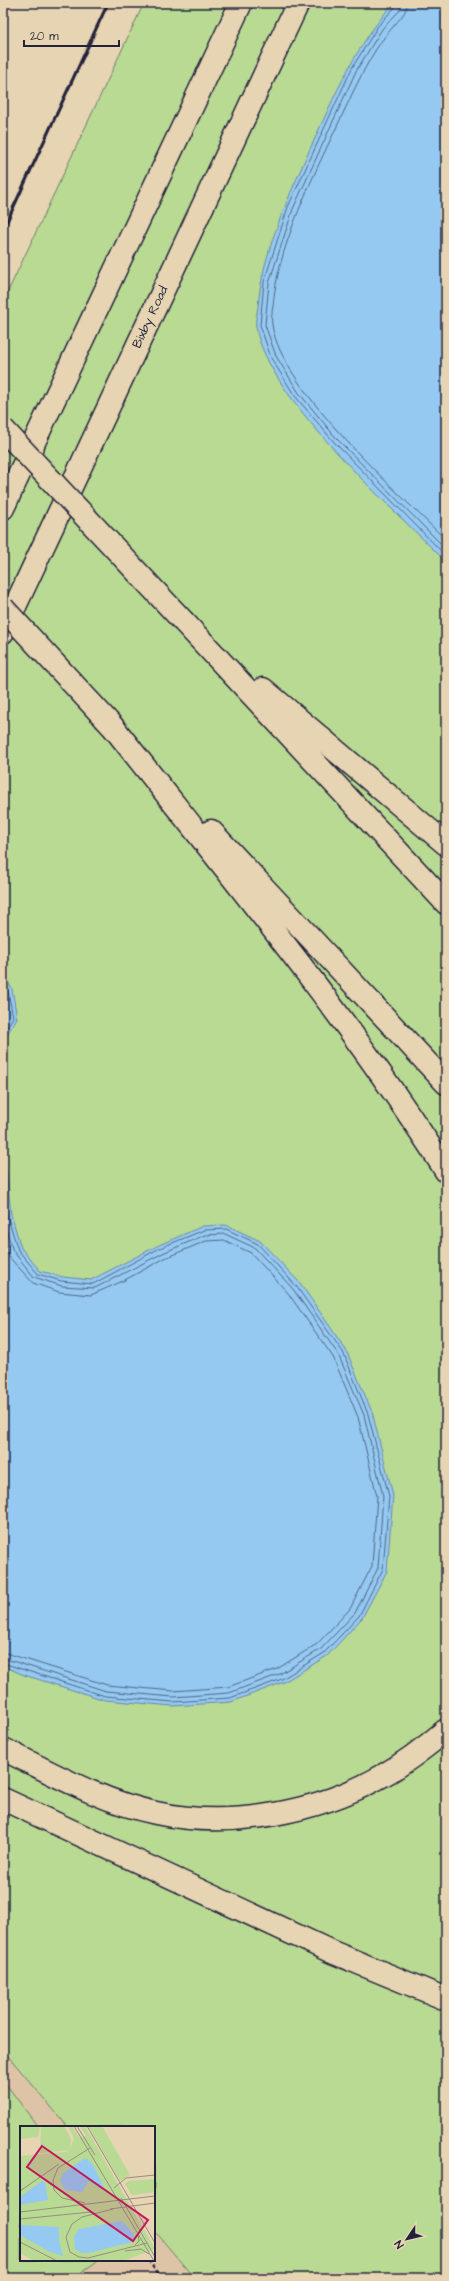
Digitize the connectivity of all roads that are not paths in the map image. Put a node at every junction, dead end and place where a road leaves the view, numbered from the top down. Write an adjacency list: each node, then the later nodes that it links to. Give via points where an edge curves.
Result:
1 (241, 3): 4 (main road)
2 (298, 3): 7 (main road, Bixby Road)
3 (3, 429): 6 (main road, bridge)
4 (3, 508)
5 (3, 608): 8 (main road, bridge)
6 (184, 622): 9 (main road); 10 (main road)
7 (3, 632)
8 (114, 728): 11 (main road); 12 (main road, via 312,982 418,1128)
9 (446, 844)
10 (446, 903)
11 (446, 1082)
12 (446, 1171)
13 (446, 1730): 14 (main road, via 405,1762 342,1795 297,1809 246,1817 189,1818 139,1809 105,1797)
14 (3, 1749)
15 (3, 1799): 16 (main road, via 332,1952)
16 (446, 1999)

